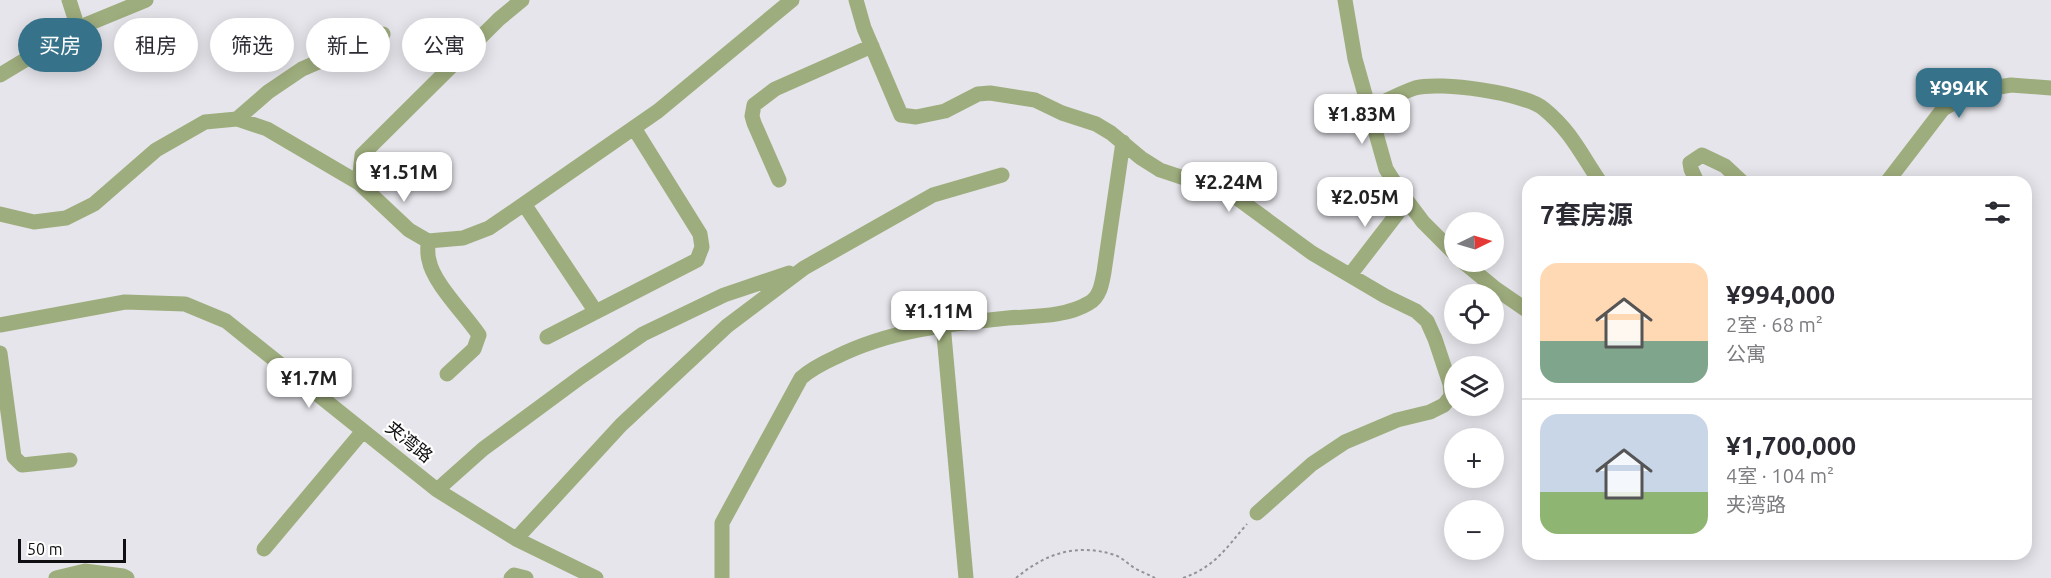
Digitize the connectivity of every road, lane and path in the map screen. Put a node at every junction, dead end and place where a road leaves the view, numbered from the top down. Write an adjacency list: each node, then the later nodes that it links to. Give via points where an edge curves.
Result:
1 (69, 0): 7 (street)
2 (146, 0): 8 (street)
3 (522, 0): 24 (street, via 362,155)
4 (792, 0): 16 (street)
5 (856, 0): 9 (street)
6 (1345, 0): 14 (street, via 1351,42)
7 (75, 18)
8 (102, 18)
9 (872, 46): 17 (street, via 901,115 916,117 945,111 978,94 990,93 1035,100 1096,124); 23 (street, via 775,89 754,105 754,123)
10 (18, 64): 12 (street)
11 (306, 67): 15 (street, via 268,92)
12 (0, 75)
13 (2051, 88): 22 (street, via 2010,86 1976,92 1943,109)
14 (1369, 109): 19 (street, via 1416,88 1448,86 1522,99 1542,107 1559,123 1575,140); 25 (street, via 1386,169)
15 (237, 119): 24 (street, via 267,129); 27 (street, via 205,122 166,144 94,204 66,218 34,222)
16 (634, 128): 26 (street); 34 (street, via 700,234 702,247 697,260)
17 (1123, 142): 32 (street, via 1160,170 1237,198 1312,253); 35 (street, via 1104,272 1100,291 1091,303 1065,313)
18 (1002, 175): 30 (street, via 933,195)
19 (1596, 176)
20 (1694, 176): 21 (street, via 1690,163 1702,156 1725,166)
21 (1736, 176)
22 (1892, 176)
23 (779, 180)
24 (359, 183): 28 (street, via 409,230)
25 (1407, 201): 29 (street); 32 (street)
26 (525, 204): 28 (street, via 489,228 463,238); 34 (street)
27 (0, 214)
28 (428, 241): 39 (street, via 429,261 436,279 479,335 474,349)
29 (1444, 243)
30 (804, 268): 42 (street, via 724,296 644,334 483,449); 44 (street, via 727,326 630,417)
31 (1475, 272): 33 (street)
32 (1350, 275): 43 (street, via 1427,321 1451,396 1430,412 1397,420 1345,442 1312,464)
33 (1522, 307)
34 (596, 312): 37 (street)
35 (943, 324): 52 (street, via 850,350 801,378 722,523); 53 (street)
36 (0, 325): 40 (street, 夹湾路, via 124,302 185,304 226,321)
37 (548, 337)
38 (0, 353): 41 (street, via 14,457 22,465)
39 (447, 374)
40 (363, 431): 42 (street, 夹湾路); 45 (street)
41 (70, 460)
42 (438, 490): 44 (street, 夹湾路)
43 (1257, 513): 56 (path, via 1212,565)
44 (516, 539): 46 (street, 夹湾路)
45 (264, 549)
46 (567, 572): 51 (street, 夹湾路)
47 (56, 578): 48 (street, via 85,571)
48 (127, 578)
49 (511, 578): 50 (street)
50 (526, 578)
51 (596, 578)
52 (722, 578)
53 (966, 578)
54 (1016, 578): 55 (path, via 1045,557 1088,550 1117,556)
55 (1155, 578)
56 (1183, 578)

